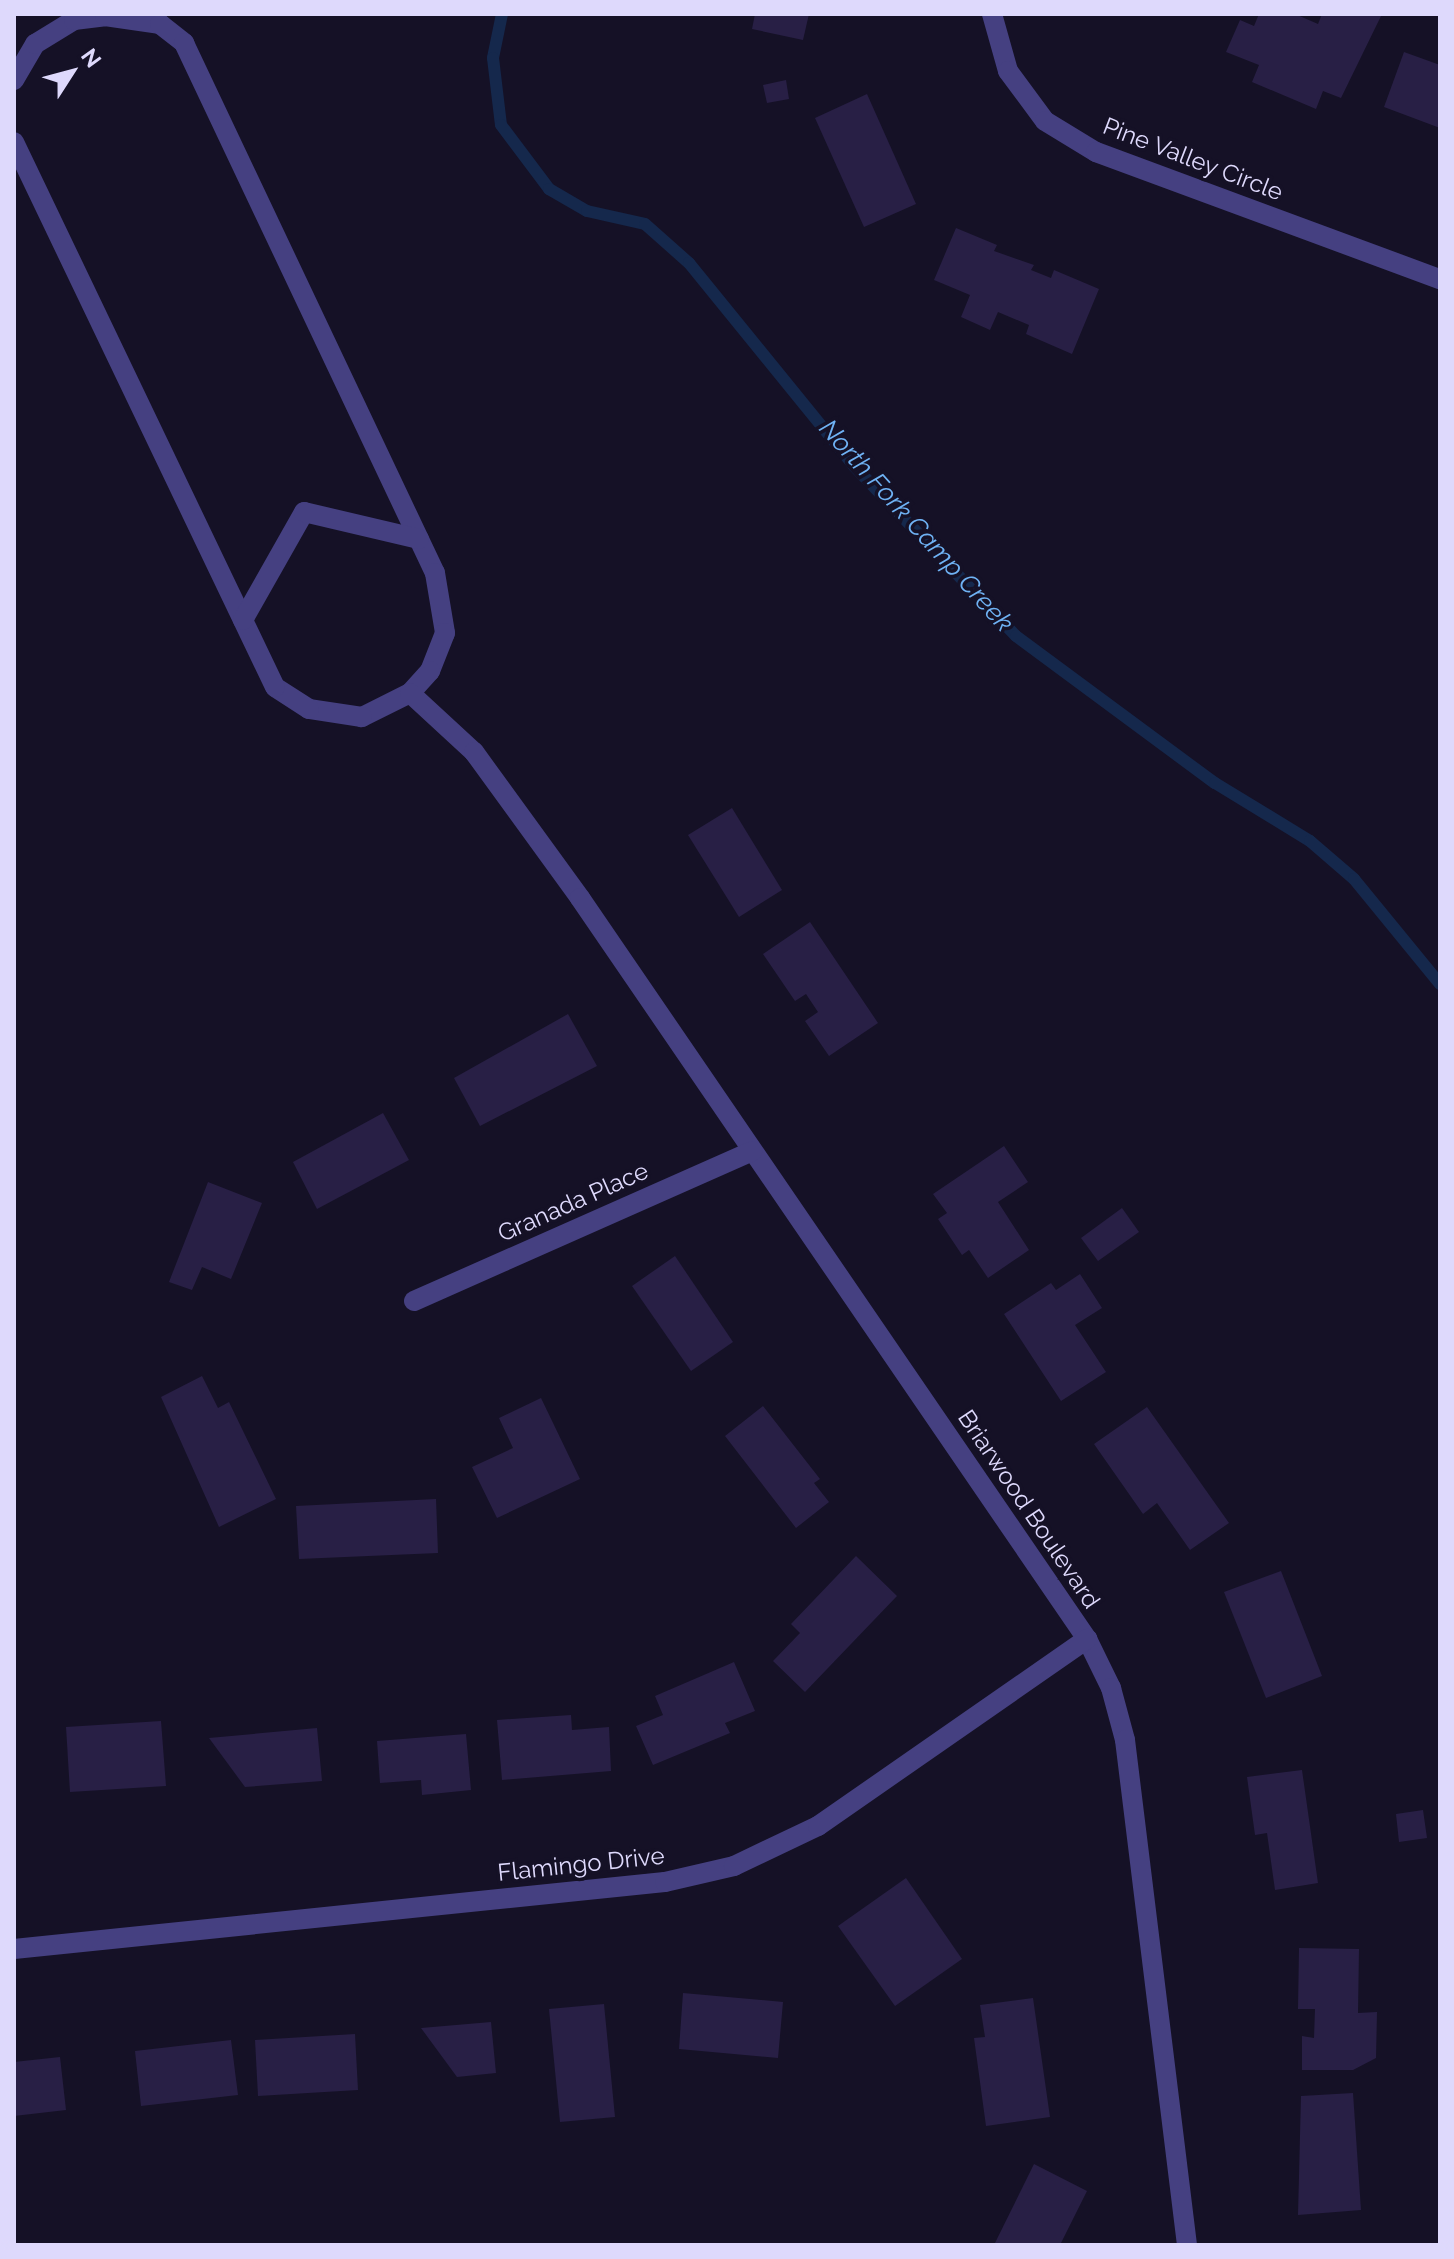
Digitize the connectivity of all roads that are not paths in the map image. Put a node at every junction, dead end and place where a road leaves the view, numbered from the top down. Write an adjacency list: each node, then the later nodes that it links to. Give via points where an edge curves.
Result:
1 (992, 14): 4 (street, Pine Valley Circle, via 1008,71 1045,121 1096,152)
2 (14, 80): 5 (street, via 35,44 74,20 105,16 160,24 184,43)
3 (14, 142): 6 (street)
4 (1440, 279)
5 (419, 539): 6 (street, via 304,512); 7 (street, via 435,573 445,633 430,671)
6 (243, 620): 7 (street, via 275,687 309,709 362,717)
7 (410, 693): 8 (street, Briarwood Boulevard, via 474,752)
8 (752, 1151): 9 (street, Granada Place); 10 (street, Briarwood Boulevard)
9 (414, 1301)
10 (1087, 1639): 11 (street, Flamingo Drive, via 818,1826 734,1866 665,1882); 12 (street, Briarwood Boulevard, via 1111,1688 1125,1740)
11 (14, 1949)
12 (1187, 2245)

